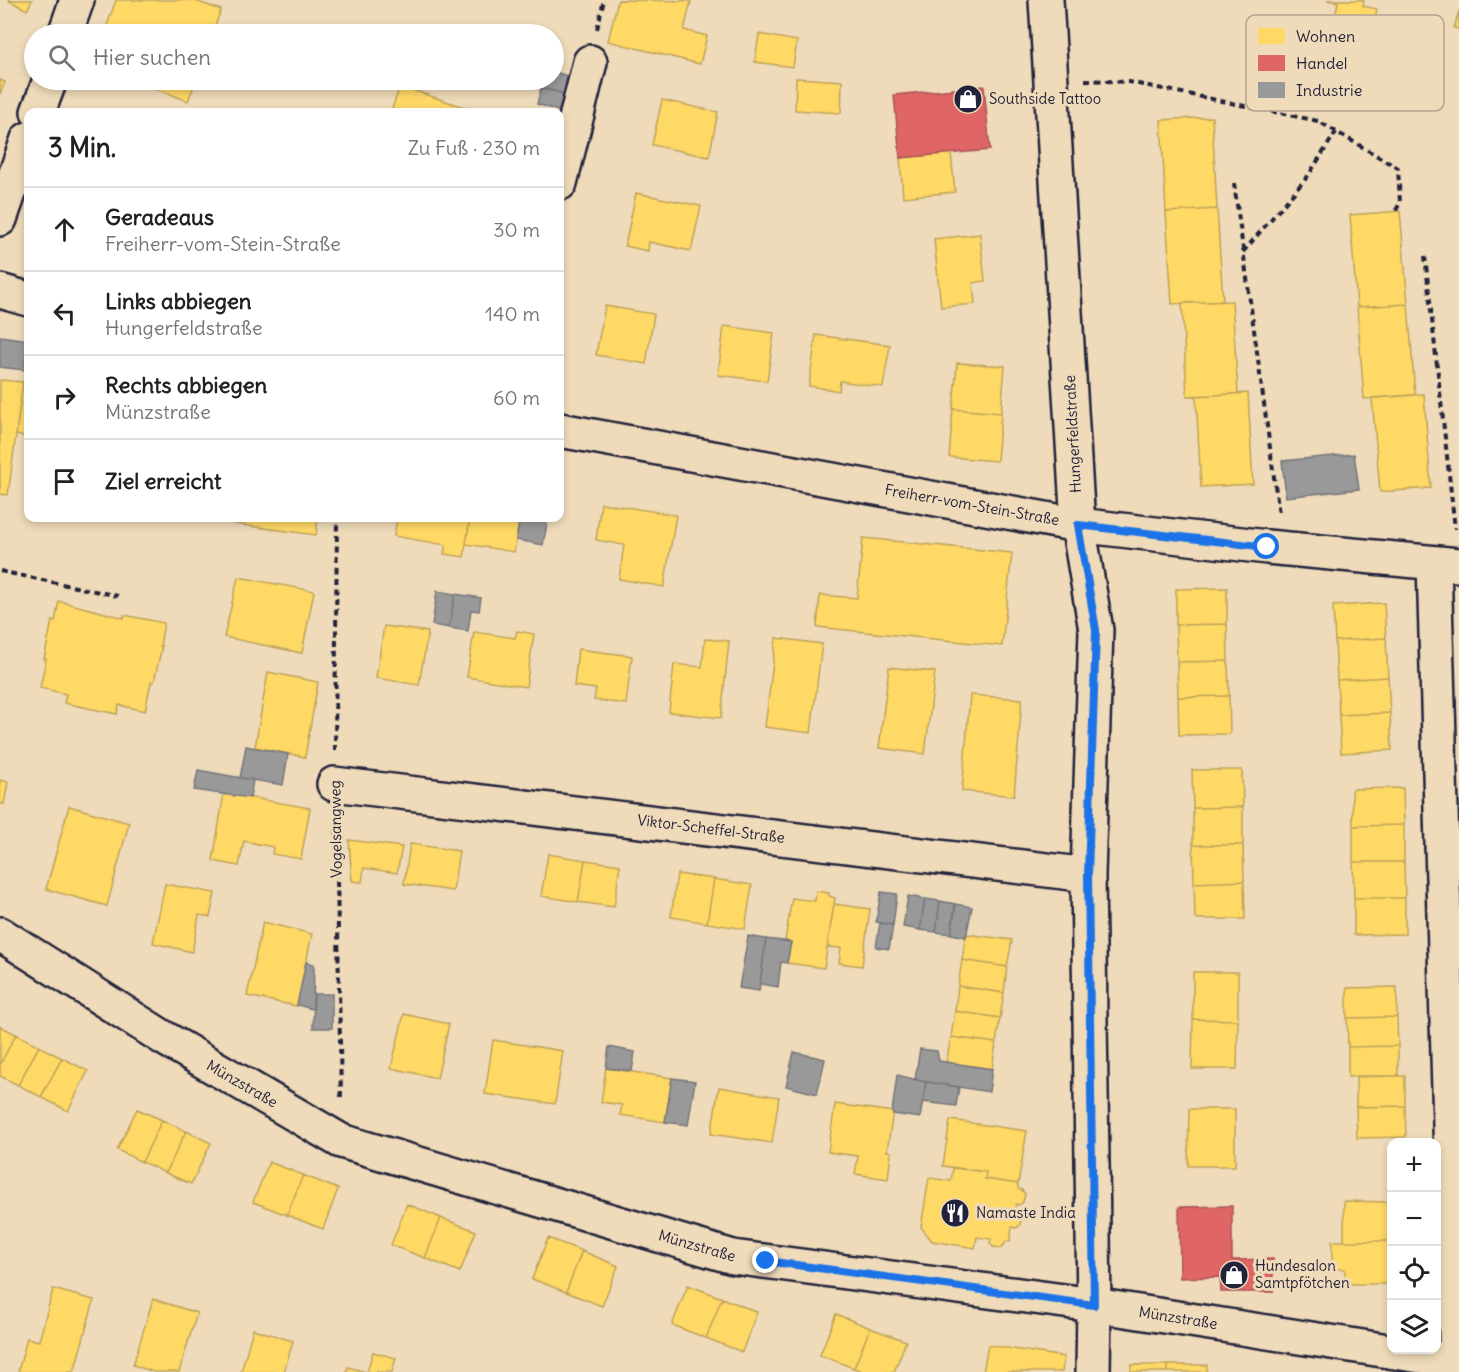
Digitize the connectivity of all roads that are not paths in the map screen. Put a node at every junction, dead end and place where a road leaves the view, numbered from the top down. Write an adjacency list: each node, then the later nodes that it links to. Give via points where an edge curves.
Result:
1 (77, 0): 3 (street)
2 (1046, 0): 13 (street, Hungerfeldstraße)
3 (69, 24)
4 (590, 62): 8 (street)
5 (46, 90): 6 (street)
6 (40, 108)
7 (24, 150): 9 (street)
8 (564, 167)
9 (0, 219)
10 (0, 291): 11 (street)
11 (24, 298)
12 (564, 431): 13 (street, Freiherr-vom-Stein-Straße)
13 (1078, 525): 14 (street, Freiherr-vom-Stein-Straße); 16 (street, Hungerfeldstraße, via 1096,630)
14 (1447, 564): 19 (street)
15 (334, 784): 16 (street, Viktor-Scheffel-Straße)
16 (1088, 875): 18 (street, Hungerfeldstraße)
17 (0, 934): 18 (street, Münzstraße, via 164,1038 341,1141 733,1257)
18 (1094, 1305): 19 (street, Münzstraße); 20 (street, Hungerfeldstraße)
19 (1457, 1365)
20 (1093, 1372)

